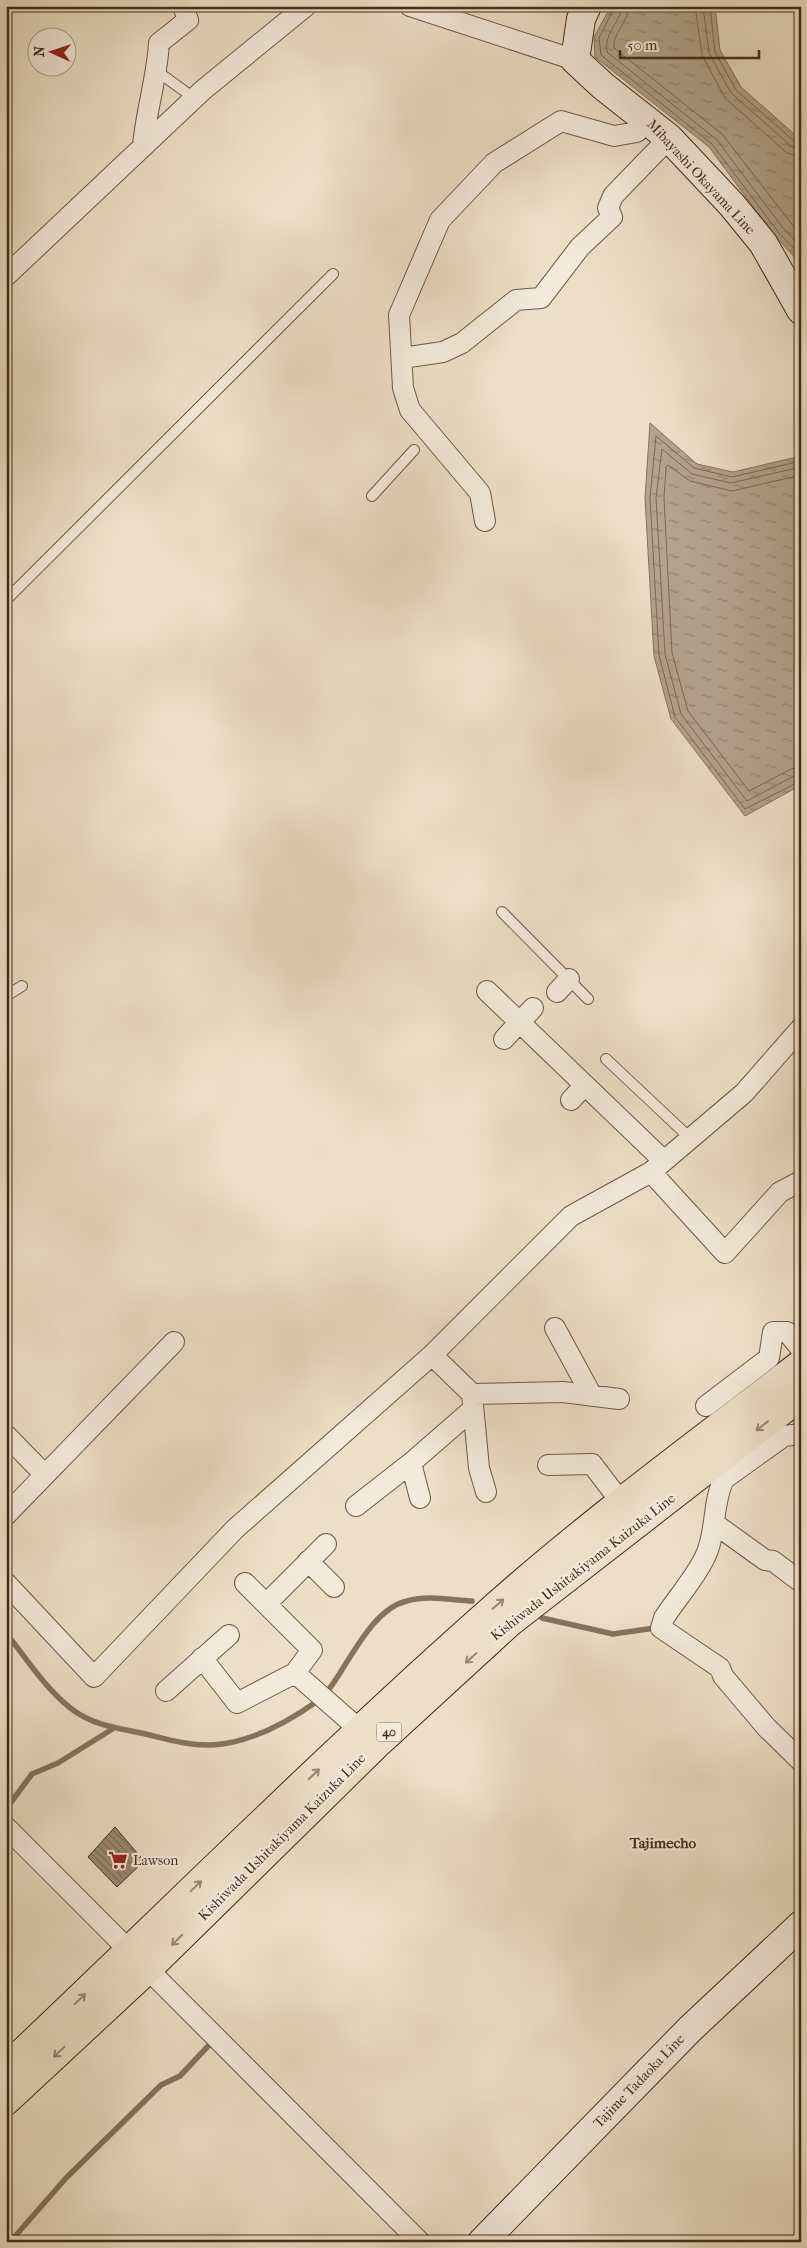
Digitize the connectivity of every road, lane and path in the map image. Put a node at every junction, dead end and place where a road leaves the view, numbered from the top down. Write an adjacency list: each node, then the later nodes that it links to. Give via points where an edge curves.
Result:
1 (183, 6): 6 (street, via 188,20 159,43)
2 (306, 6): 7 (street)
3 (410, 6): 5 (street)
4 (587, 6): 5 (main road, via 581,19)
5 (576, 60): 8 (main road, Mibayashi Okayama Line, via 603,86)
6 (158, 72): 7 (lane); 10 (street, via 145,120)
7 (194, 98): 10 (street)
8 (647, 119): 9 (main road, Mibayashi Okayama Line); 14 (street, via 636,132 614,136 561,121 494,163 440,220 399,315)
9 (669, 138): 13 (main road, Mibayashi Okayama Line, via 763,243); 14 (street, via 613,196 608,208 612,217 580,247 541,298 516,300 462,343 443,352)
10 (143, 146): 12 (street)
11 (333, 274): 18 (lane)
12 (6, 276)
13 (801, 310)
14 (402, 358): 17 (street, via 403,388 410,410 480,493)
15 (414, 450): 16 (lane)
16 (372, 496)
17 (486, 521)
18 (6, 600)
19 (502, 912): 23 (lane, via 563,986)
20 (22, 986): 22 (lane)
21 (487, 991): 24 (street)
22 (6, 996)
23 (588, 999)
24 (526, 1015): 26 (street); 28 (street)
25 (801, 1028): 30 (street, via 744,1093)
26 (504, 1038)
27 (606, 1059): 30 (lane)
28 (585, 1086): 29 (street); 31 (street)
29 (571, 1100)
30 (690, 1138): 31 (street)
31 (657, 1166): 32 (street, via 725,1253 780,1192); 36 (street, via 571,1216)
32 (801, 1180)
33 (555, 1328): 38 (street)
34 (174, 1342): 47 (street)
35 (801, 1349): 42 (street, via 787,1332 773,1332 769,1358)
36 (432, 1355): 41 (street); 57 (street, via 235,1528 94,1676)
37 (801, 1364): 50 (main road, Kishiwada Ushitakiyama Kaizuka Line / 40)
38 (592, 1396): 40 (street); 41 (street, via 563,1392)
39 (801, 1396): 69 (main road, Kishiwada Ushitakiyama Kaizuka Line / 40, one-way to 69, via 509,1623)
40 (619, 1400)
41 (473, 1402): 45 (street); 48 (street, via 479,1468)
42 (706, 1406)
43 (801, 1434): 53 (street, via 784,1436 724,1479)
44 (6, 1435): 47 (street)
45 (411, 1463): 49 (street); 51 (street)
46 (548, 1465): 50 (street, via 592,1464)
47 (45, 1475): 52 (street)
48 (486, 1492)
49 (420, 1498)
50 (621, 1502): 65 (main road, Kishiwada Ushitakiyama Kaizuka Line / 40, one-way to 50, via 497,1605)
51 (356, 1506)
52 (6, 1515)
53 (715, 1524): 56 (street); 66 (street, via 705,1557 664,1618 661,1628 720,1668 723,1676 767,1728)
54 (326, 1544): 55 (street)
55 (308, 1561): 59 (street); 60 (street)
56 (801, 1582)
57 (6, 1583)
58 (245, 1583): 60 (street)
59 (334, 1587)
60 (266, 1604): 63 (street, via 312,1650)
61 (229, 1635): 62 (street)
62 (202, 1658): 63 (street, via 238,1703); 64 (street)
63 (295, 1673): 65 (street)
64 (166, 1691)
65 (360, 1730): 69 (main road, Kishiwada Ushitakiyama Kaizuka Line / 40, one-way to 65)
66 (801, 1761)
67 (6, 1827): 69 (street)
68 (801, 1925): 73 (main road, Tajime Tadaoka Line, via 690,2029)
69 (139, 1961): 70 (main road, Kishiwada Ushitakiyama Kaizuka Line / 40, one-way to 69); 71 (main road, Kishiwada Ushitakiyama Kaizuka Line / 40, one-way to 71); 72 (street)
70 (6, 2068)
71 (6, 2101)
72 (420, 2242)
73 (482, 2242)

